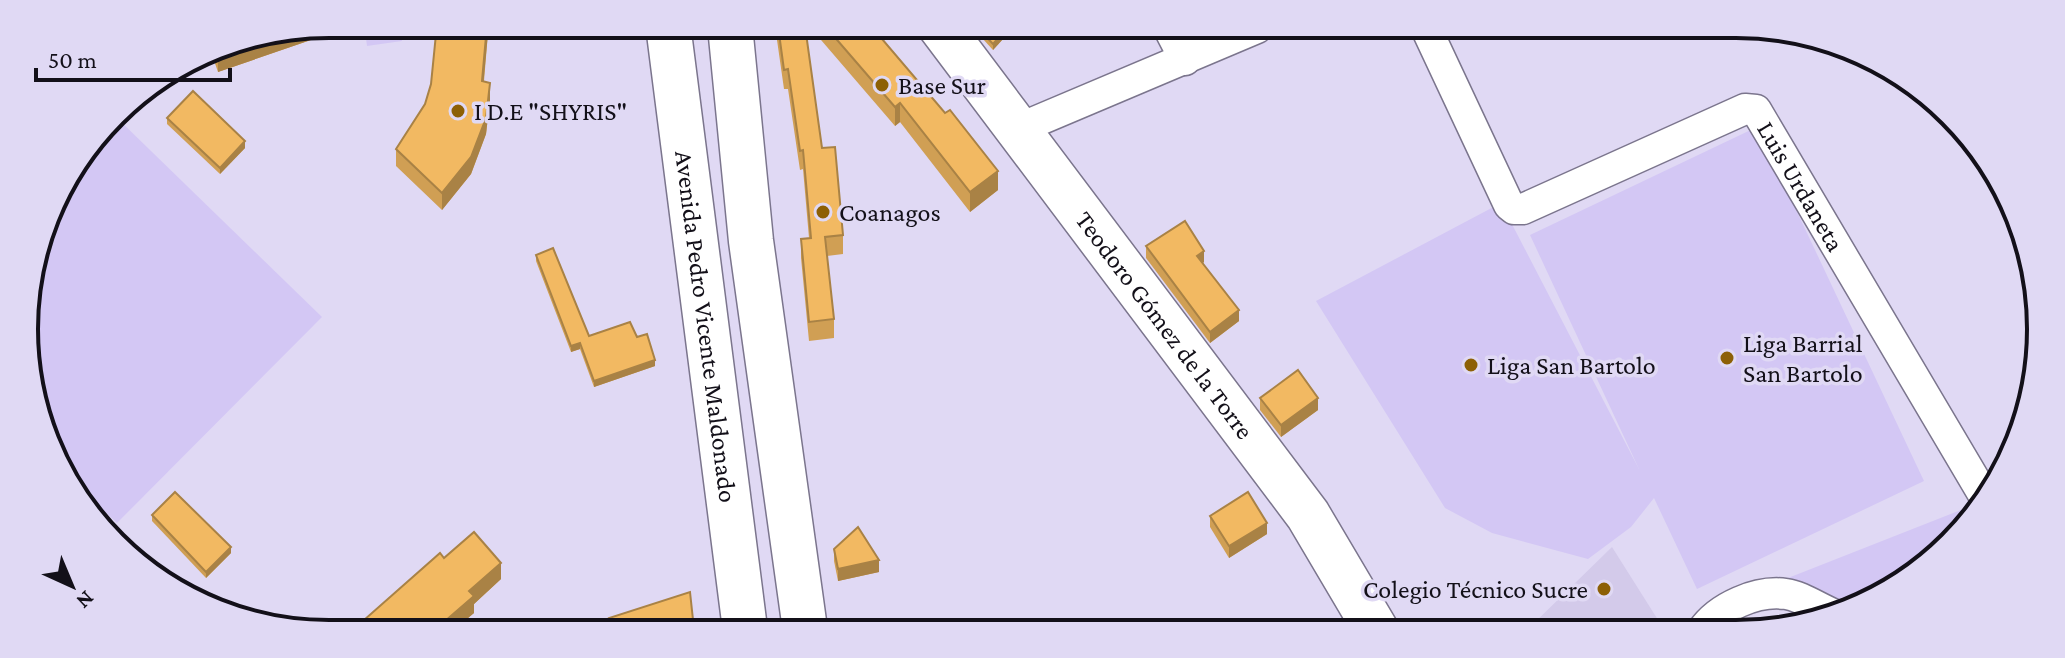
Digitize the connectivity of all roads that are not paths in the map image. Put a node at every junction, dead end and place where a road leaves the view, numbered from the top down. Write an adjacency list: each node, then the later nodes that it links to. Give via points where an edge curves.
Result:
1 (670, 38): 11 (main road, Avenida Pedro Vicente Maldonado)
2 (731, 38): 12 (main road, Avenida Pedro Vicente Maldonado, via 751,241)
3 (949, 38): 8 (main road, Teodoro Gómez de la Torre)
4 (1174, 38): 7 (street)
5 (1234, 38): 7 (street)
6 (1431, 38): 9 (street, Luis Urdaneta, via 1514,209 1745,109 1756,110)
7 (1185, 60): 8 (street)
8 (1018, 129): 13 (main road, Teodoro Gómez de la Torre, via 1308,515)
9 (1980, 488)
10 (1819, 608): 14 (street, via 1789,594 1761,595)
11 (744, 620)
12 (804, 620)
13 (1370, 620)
14 (1712, 620)

